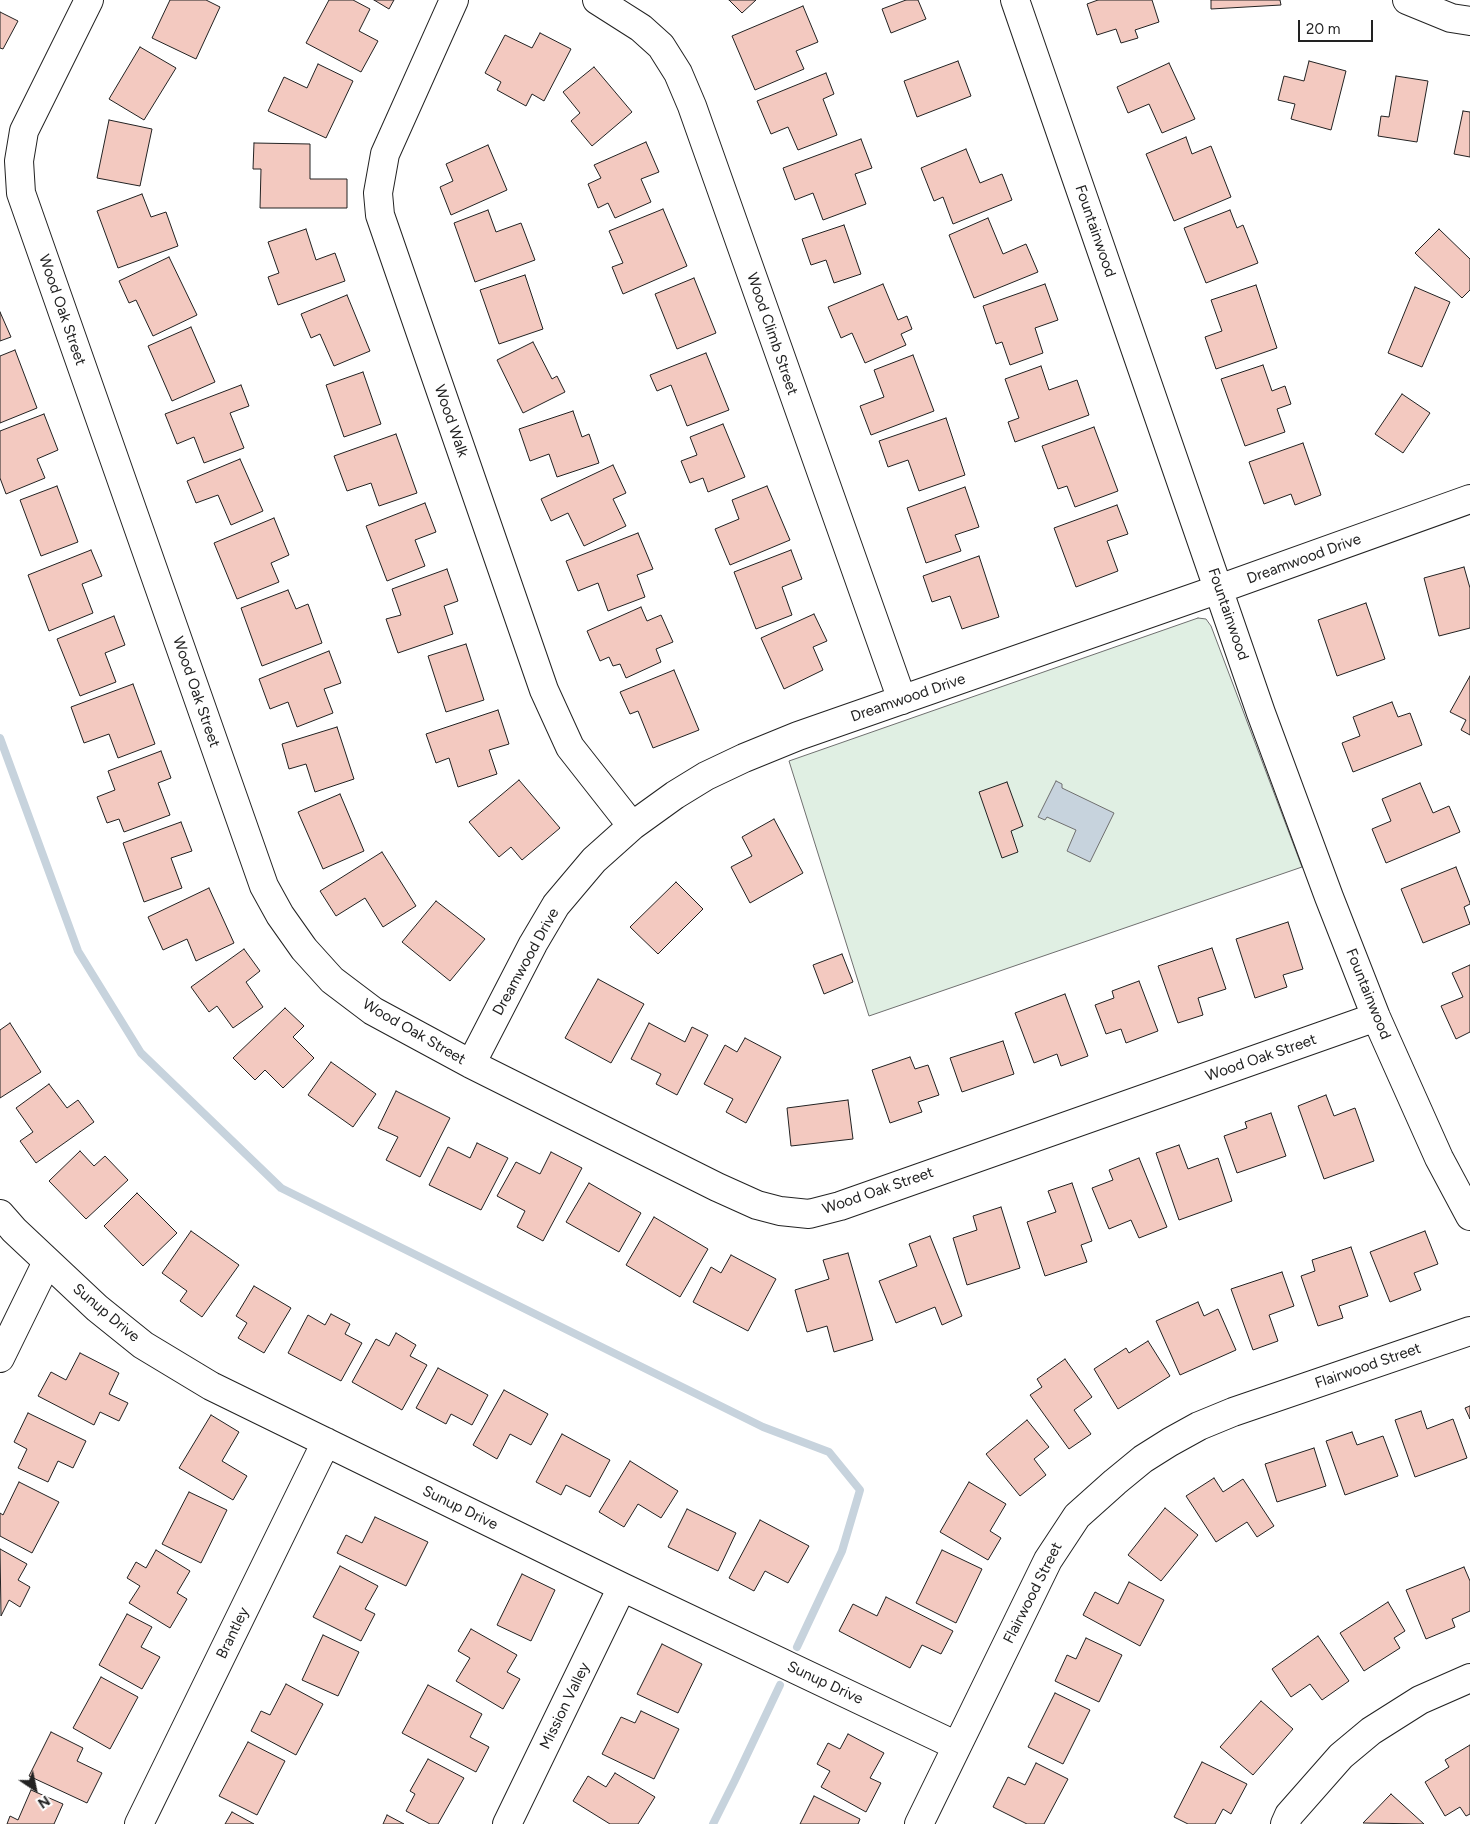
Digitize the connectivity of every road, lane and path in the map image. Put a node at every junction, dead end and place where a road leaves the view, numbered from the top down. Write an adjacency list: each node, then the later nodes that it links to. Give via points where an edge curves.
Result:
1 (88, 0): 12 (street, Wood Oak Street, via 24,131 18,161 21,193 260,877 280,915 332,980 373,1011)
2 (454, 0): 10 (street, Wood Walk, via 385,154 378,193 380,215 544,690 570,747)
3 (597, 0): 9 (street, Wood Climb Street, via 641,28 661,46 678,73)
4 (1015, 0): 8 (street, Fountainwood)
5 (1407, 0): 6 (street, via 1452,18)
6 (1470, 21)
7 (1470, 499): 8 (street, Dreamwood Drive)
8 (1219, 589): 9 (street, Dreamwood Drive); 11 (street, Fountainwood, via 1264,722)
9 (902, 700): 10 (street, Dreamwood Drive, via 744,758 706,776)
10 (632, 826): 12 (street, Dreamwood Drive, via 594,860 556,905)
11 (1376, 1017): 12 (street, Wood Oak Street, via 808,1214 780,1211 749,1201); 14 (street, Fountainwood, via 1439,1158)
12 (471, 1064)
13 (0, 1214): 15 (street, Sunup Drive)
14 (1470, 1216)
15 (47, 1262): 17 (street); 18 (street, Sunup Drive, via 143,1345 211,1386)
16 (1470, 1330): 21 (street, Flairwood Street, via 1199,1426 1150,1455 1115,1482 1078,1516 1048,1560)
17 (0, 1358)
18 (326, 1442): 19 (street, Sunup Drive); 22 (street, Brantley)
19 (622, 1587): 21 (street, Sunup Drive); 23 (street, Mission Valley)
20 (1470, 1678): 25 (street, via 1420,1700 1371,1731 1341,1756)
21 (957, 1746): 24 (street, Flairwood Street)
22 (139, 1824)
23 (507, 1824)
24 (919, 1824)
25 (1285, 1824)

